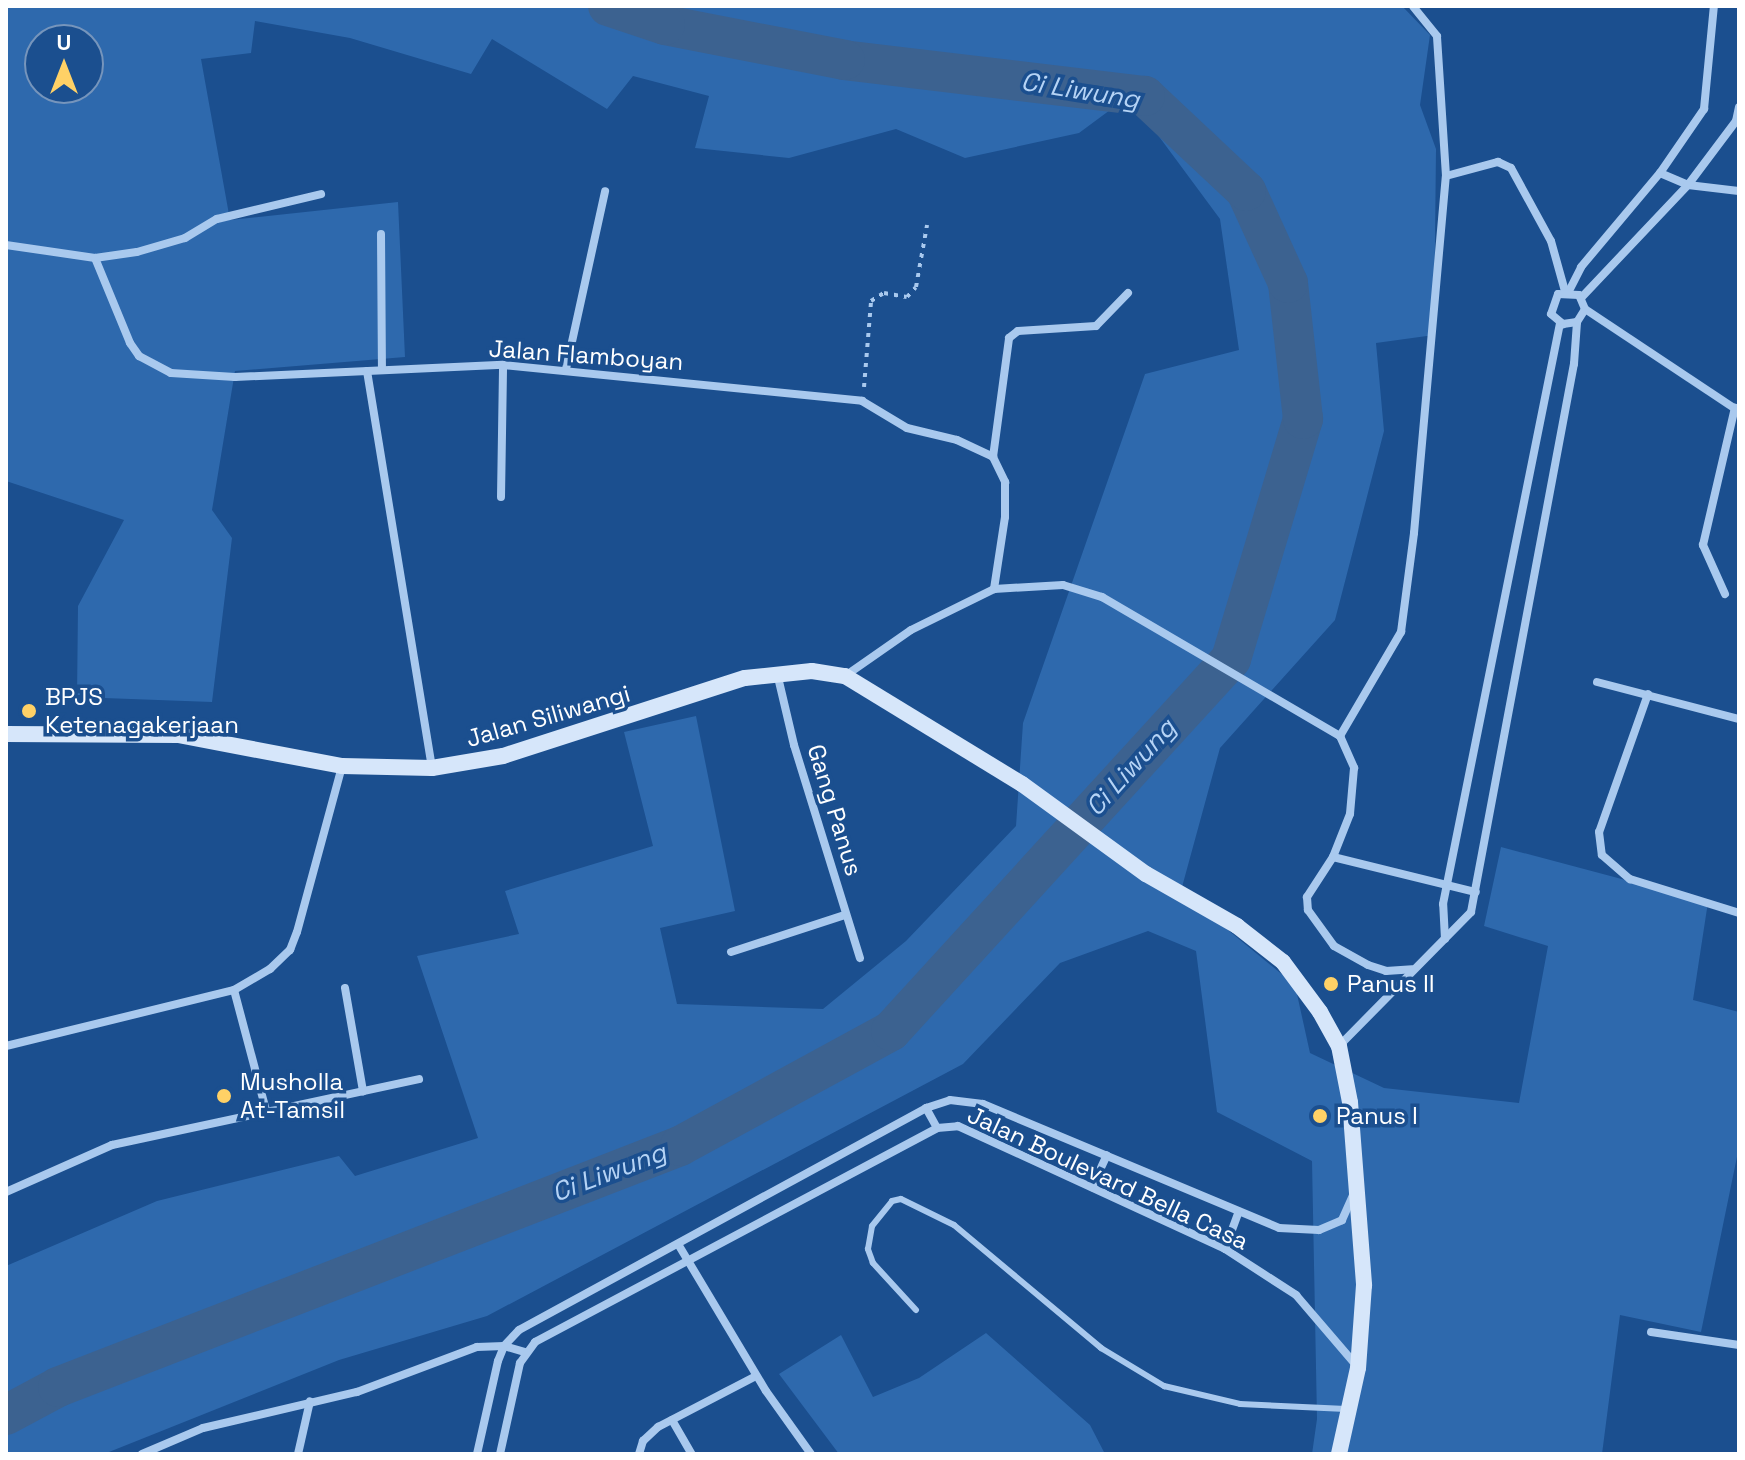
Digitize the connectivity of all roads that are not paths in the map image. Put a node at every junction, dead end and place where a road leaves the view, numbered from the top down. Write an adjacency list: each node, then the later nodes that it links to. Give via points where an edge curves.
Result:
1 (1413, 6): 5 (street, via 1437,36)
2 (1714, 6): 4 (street, via 1704,109)
3 (1739, 107): 6 (street, via 1736,121)
4 (1660, 173): 6 (street); 13 (street)
5 (1446, 176): 13 (street, via 1498,162 1511,168 1551,241); 34 (street, via 1401,632)
6 (1688, 185): 8 (street); 15 (street)
7 (605, 191): 20 (street)
8 (1739, 191)
9 (321, 194): 12 (street, via 217,219 185,238)
10 (381, 234): 21 (street)
11 (6, 245): 12 (street)
12 (95, 258): 22 (street, Jalan Flamboyan, via 130,343 153,365 171,373 235,377)
13 (1567, 291): 15 (street); 18 (street, via 1550,307)
14 (1128, 293): 24 (street, via 1096,326 1018,331 1009,338)
15 (1581, 298): 16 (street)
16 (1585, 309): 17 (street); 23 (street)
17 (1577, 322): 18 (street); 39 (street, via 1574,364)
18 (1560, 323): 38 (street)
19 (503, 365): 20 (street, Jalan Flamboyan); 21 (street, Jalan Flamboyan); 25 (street)
20 (566, 369): 24 (street, Jalan Flamboyan, via 862,401 907,428 957,440)
21 (382, 370): 22 (street, Jalan Flamboyan)
22 (367, 371): 36 (street)
23 (1737, 409): 27 (street, via 1703,545)
24 (993, 457): 26 (street, via 1005,482)
25 (501, 497)
26 (994, 589): 29 (street, via 911,630); 34 (street, via 1063,585 1132,614)
27 (1725, 594)
28 (777, 672): 29 (main road, Jalan Siliwangi); 36 (main road, Jalan Siliwangi, via 503,756); 41 (street, Gang Panus)
29 (845, 676): 49 (main road, Jalan Siliwangi, via 1022,784 1146,874 1237,926 1283,962)
30 (1597, 682): 31 (street)
31 (1648, 694): 32 (street); 40 (street, via 1599,832 1602,855 1630,879)
32 (1739, 719)
33 (6, 734): 35 (main road, Jalan Siliwangi, via 178,735)
34 (1340, 736): 37 (street, via 1354,768 1350,814)
35 (342, 766): 36 (main road, Jalan Siliwangi); 47 (street, via 290,950)
36 (432, 768)
37 (1333, 857): 38 (street); 45 (street, via 1307,897 1316,925 1334,946 1368,965 1386,971)
38 (1447, 887): 39 (street); 42 (street)
39 (1476, 892): 42 (street, via 1471,912)
40 (1739, 913)
41 (845, 915): 43 (street); 44 (street, Gang Panus)
42 (1445, 939): 45 (street)
43 (731, 952)
44 (860, 958)
45 (1412, 969): 49 (street)
46 (345, 988): 51 (street)
47 (234, 990): 48 (street); 53 (street)
48 (6, 1046)
49 (1339, 1046): 56 (main road)
50 (419, 1079): 51 (street)
51 (363, 1091): 53 (street)
52 (926, 1108): 54 (street); 55 (street, Jalan Boulevard Bella Casa, via 950,1100 983,1104); 60 (street, Jalan Boulevard Bella Casa)
53 (266, 1110): 58 (street, via 112,1145)
54 (937, 1128): 57 (street, Jalan Boulevard Bella Casa, via 958,1126); 62 (street, Jalan Boulevard Bella Casa)
55 (1107, 1155): 57 (street); 59 (street, Jalan Boulevard Bella Casa)
56 (1359, 1182): 59 (street, Jalan Boulevard Bella Casa, via 1342,1220 1319,1230 1279,1228); 68 (main road, via 1364,1285)
57 (1092, 1187): 61 (street, Jalan Boulevard Bella Casa)
58 (6, 1192)
59 (1239, 1211): 61 (street)
60 (678, 1244): 62 (street); 66 (street, Jalan Boulevard Bella Casa, via 519,1330)
61 (1225, 1249): 68 (street, Jalan Boulevard Bella Casa, via 1296,1295)
62 (689, 1262): 67 (street, Jalan Boulevard Bella Casa, via 541,1338); 69 (street)
63 (916, 1310): 71 (lane, via 873,1263 868,1249 879,1213 885,1204 901,1199 954,1225 1101,1348 1164,1386 1240,1404)
64 (1651, 1332): 65 (street)
65 (1739, 1345)
66 (504, 1346): 67 (street); 70 (street, via 477,1347 357,1392); 75 (street)
67 (525, 1352): 76 (street)
68 (1358, 1368): 71 (main road)
69 (756, 1376): 72 (street); 79 (street)
70 (310, 1401): 73 (street, via 203,1428); 74 (street)
71 (1349, 1409): 80 (main road)
72 (672, 1420): 77 (street, via 643,1441); 78 (street)
73 (142, 1454)
74 (298, 1454)
75 (477, 1454)
76 (500, 1454)
77 (639, 1454)
78 (692, 1454)
79 (811, 1454)
80 (1339, 1454)

